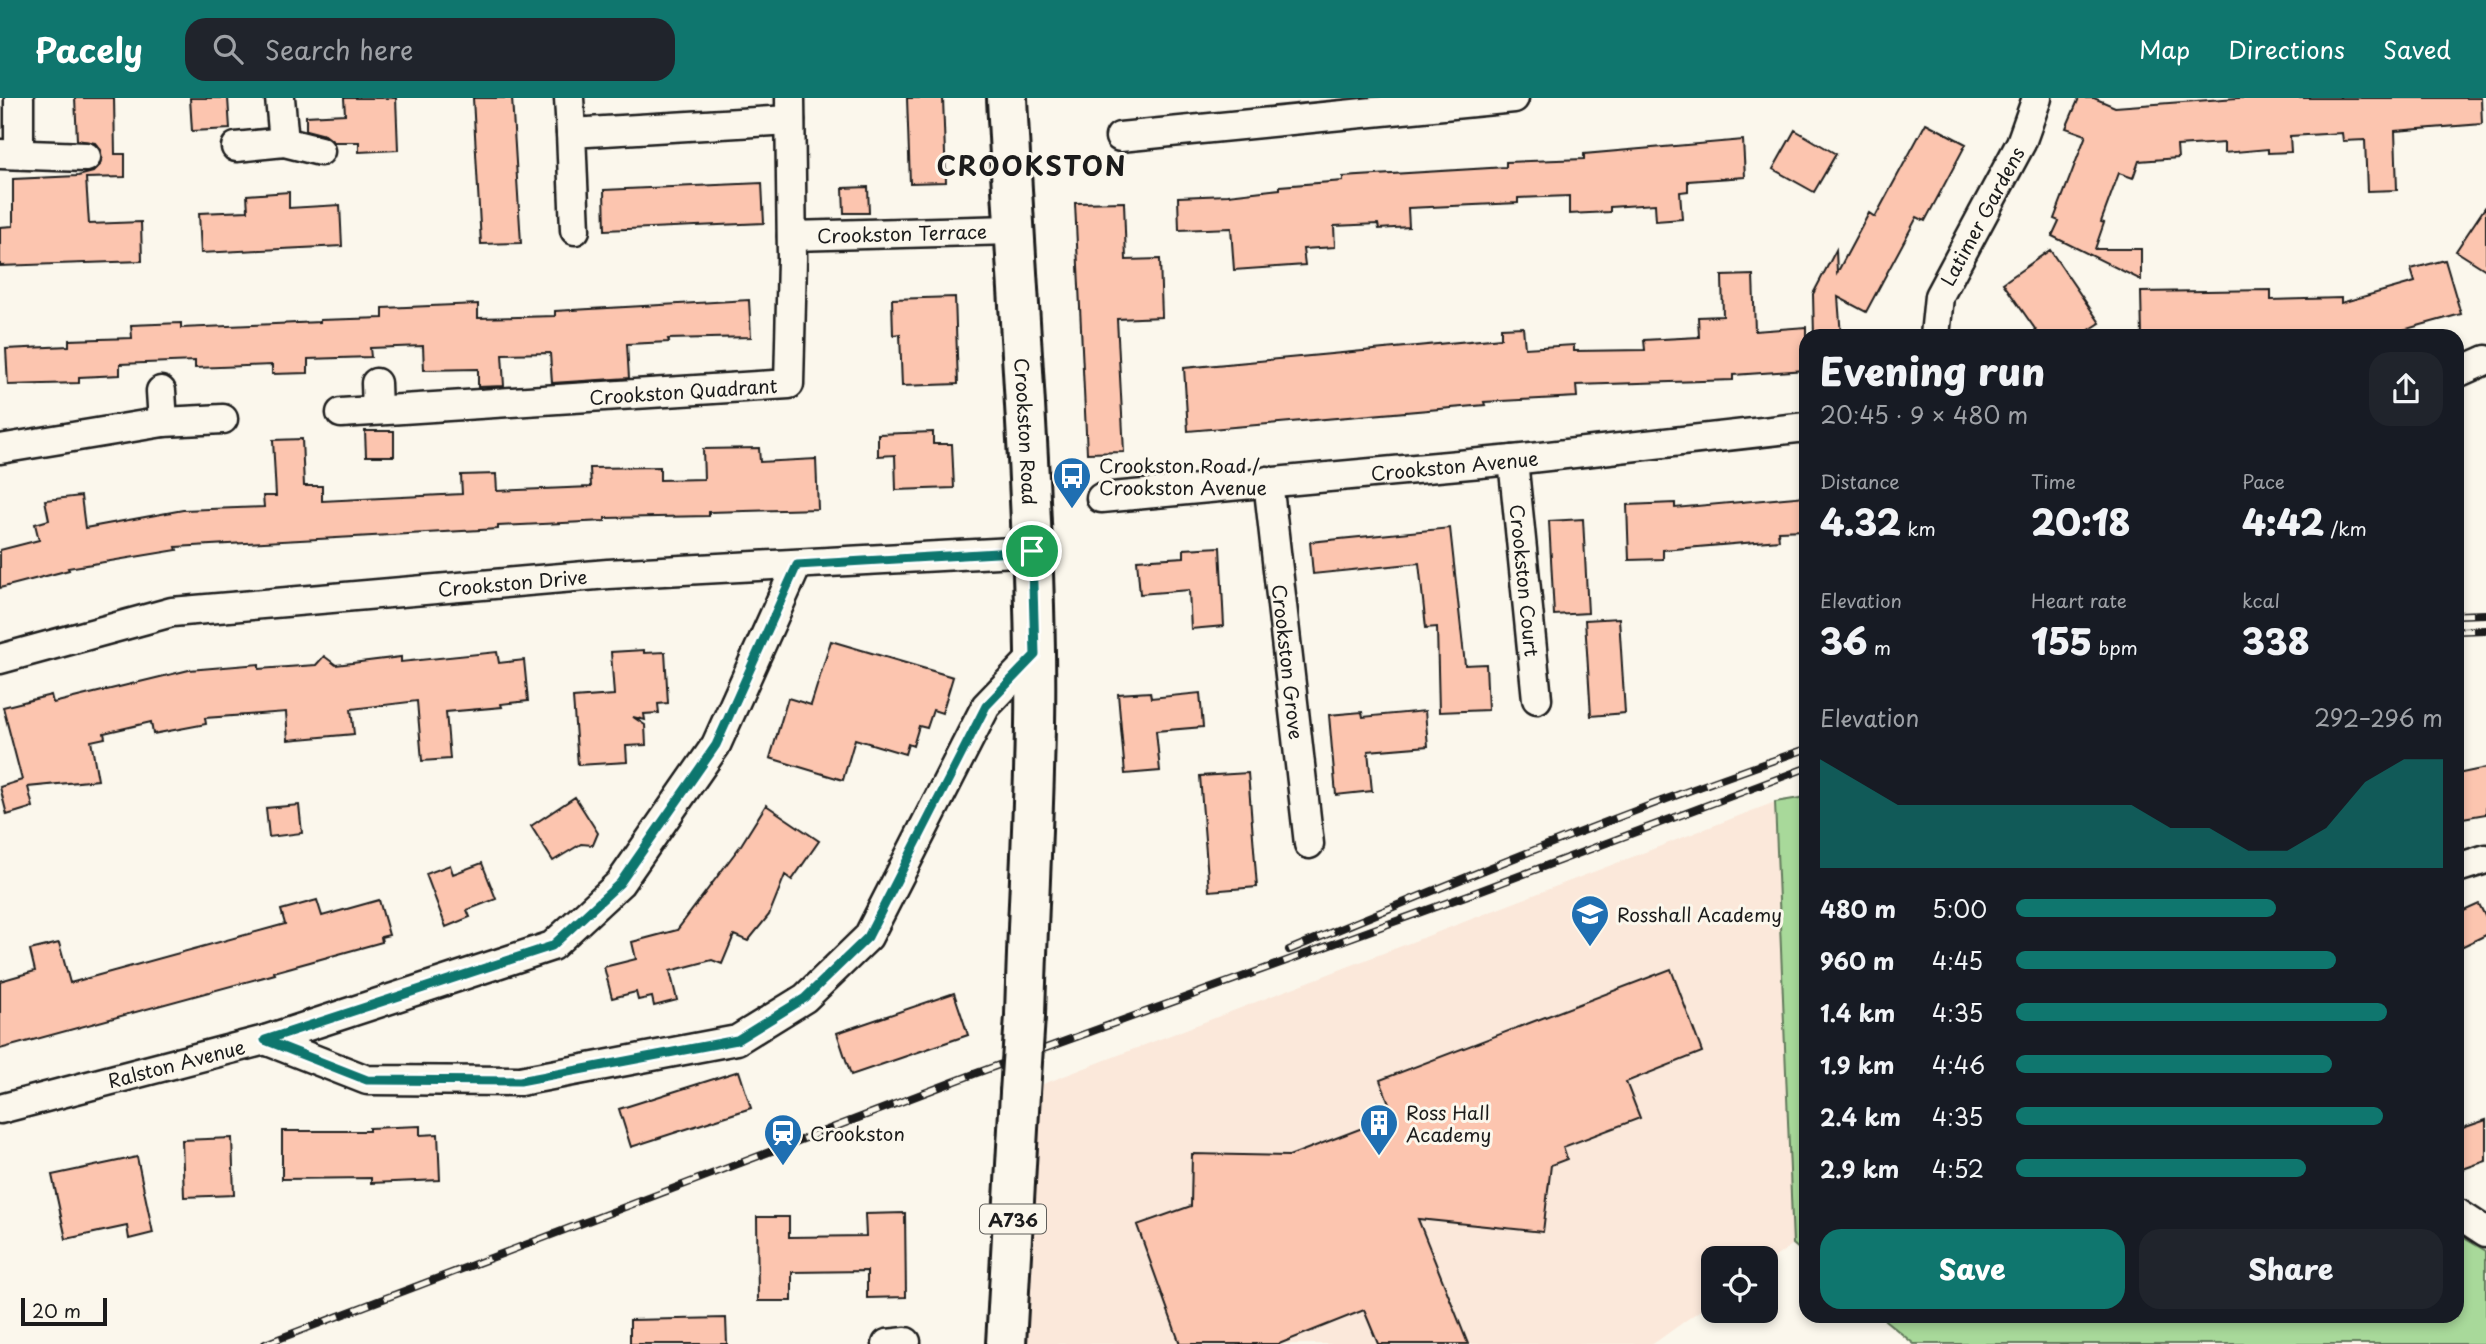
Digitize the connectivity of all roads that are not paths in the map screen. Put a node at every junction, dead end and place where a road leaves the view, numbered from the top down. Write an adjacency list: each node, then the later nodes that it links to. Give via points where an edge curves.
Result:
1 (19, 98): 13 (street)
2 (280, 98): 10 (street)
3 (569, 98): 8 (street)
4 (1007, 98): 16 (main road, Crookston Road / A736)
5 (1514, 98): 9 (street)
6 (2037, 98): 18 (street, Latimer Gardens, via 2021,144 1939,296)
7 (790, 109): 8 (street); 17 (street, Crookston Quadrant)
8 (571, 133): 15 (street)
9 (1120, 137)
10 (284, 142): 11 (street); 12 (street)
11 (236, 147)
12 (320, 151)
13 (9, 153): 14 (street)
14 (86, 157)
15 (575, 230)
16 (1012, 230): 17 (street, Crookston Terrace); 30 (main road, Crookston Road / A736)
17 (792, 236): 22 (street, Crookston Quadrant, via 789,384 376,397)
18 (1937, 329)
19 (2486, 360): 20 (street)
20 (2464, 370)
21 (161, 391): 24 (street)
22 (341, 413)
23 (223, 419): 24 (street)
24 (163, 422): 26 (street)
25 (1799, 428): 27 (street, Crookston Avenue)
26 (0, 449)
27 (1513, 460): 28 (street, Crookston Avenue); 34 (street, Crookston Court)
28 (1268, 481): 29 (street, Crookston Avenue); 35 (street, Crookston Grove)
29 (1101, 498)
30 (1032, 551): 31 (street, Crookston Drive); 32 (main road, Crookston Road / A736)
31 (797, 565): 33 (street, Crookston Drive, via 608,574 172,612); 38 (street, Ralston Avenue, via 716,745 620,883 552,946)
32 (1035, 655): 38 (street, via 986,706 868,937 805,998 737,1040 520,1081 367,1080); 42 (main road, Crookston Road / A736, bridge, via 1025,1016)
33 (0, 659)
34 (1537, 699)
35 (1309, 844)
36 (2486, 859): 37 (street)
37 (2464, 866)
38 (265, 1040): 39 (street, Ralston Avenue)
39 (0, 1109)
40 (2464, 1218): 41 (street)
41 (2486, 1232)
42 (1006, 1344)

